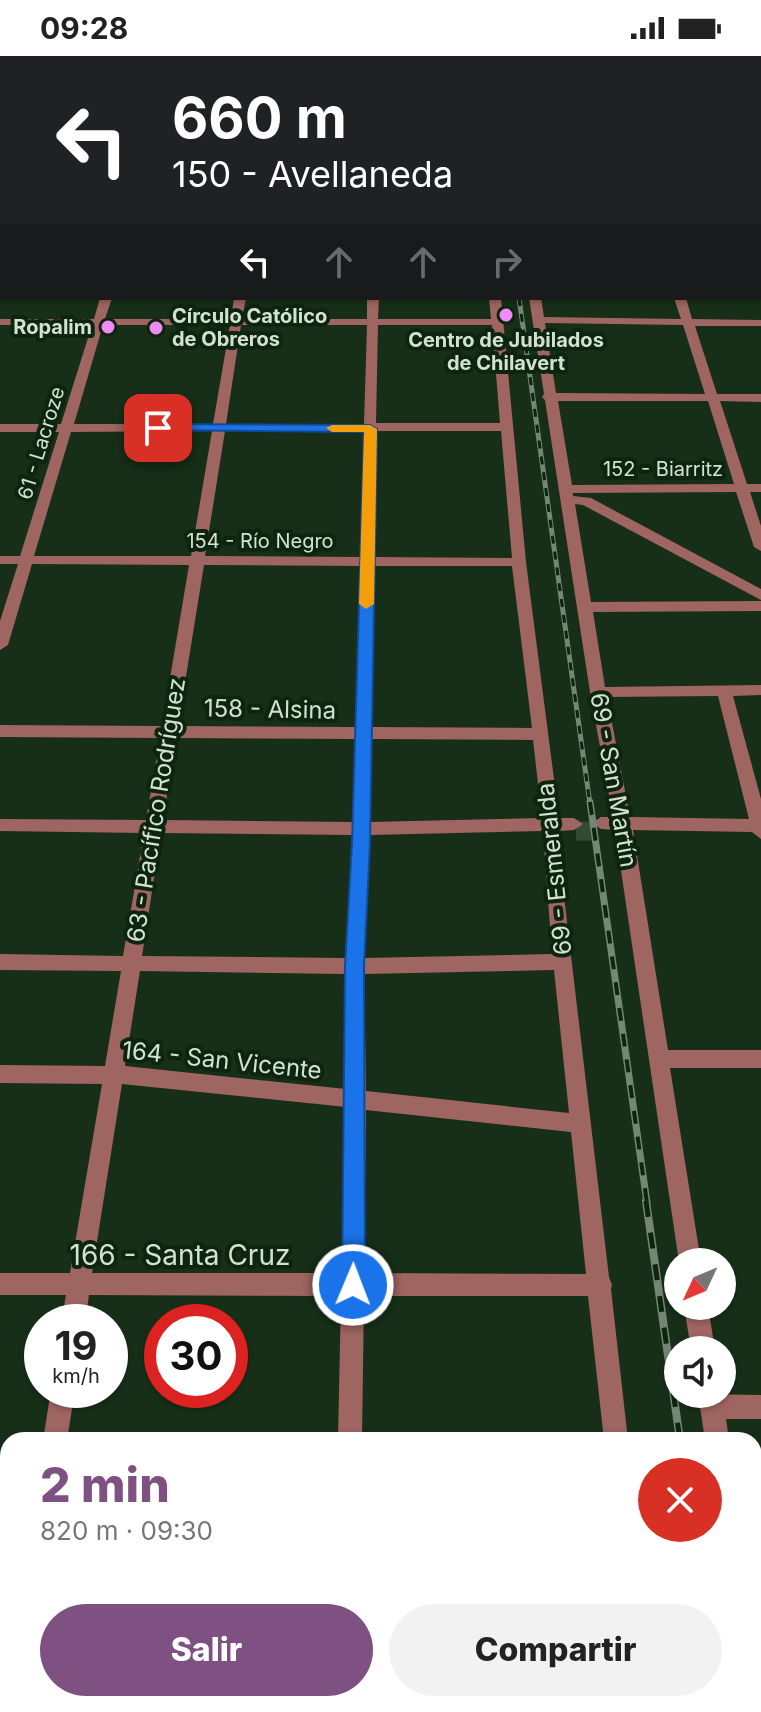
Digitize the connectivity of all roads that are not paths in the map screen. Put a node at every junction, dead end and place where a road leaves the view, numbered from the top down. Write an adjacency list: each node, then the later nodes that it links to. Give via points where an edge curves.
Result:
1 (105, 300): 9 (street, 61 - Lacroze)
2 (240, 300): 10 (street, 63 - Pacífico Rodríguez)
3 (373, 300): 11 (street)
4 (495, 300): 12 (street, 69 - Esmeralda)
5 (535, 300): 7 (street, 69 - San Martín)
6 (681, 300): 13 (street)
7 (538, 320): 13 (street); 15 (street, 69 - San Martín)
8 (0, 322): 9 (street)
9 (98, 322): 10 (street); 21 (street, 61 - Lacroze)
10 (236, 322): 11 (street); 18 (street, 63 - Pacífico Rodríguez)
11 (372, 322): 12 (street); 22 (street)
12 (497, 322): 19 (street, 69 - Esmeralda)
13 (688, 322): 14 (street); 16 (street)
14 (761, 323)
15 (548, 397): 16 (street); 25 (street, 69 - San Martín)
16 (714, 398): 17 (street); 23 (street)
17 (761, 398)
18 (218, 427): 21 (street); 22 (street); 29 (street, 63 - Pacífico Rodríguez)
19 (506, 427): 22 (street); 31 (street, 69 - Esmeralda)
20 (0, 428): 21 (street)
21 (66, 428): 28 (street, 61 - Lacroze)
22 (370, 429): 30 (street)
23 (742, 488): 24 (street, 152 - Biarritz); 25 (street, 152 - Biarritz); 26 (street)
24 (761, 488)
25 (566, 494): 32 (street); 34 (street, 69 - San Martín)
26 (761, 547)
27 (0, 560): 28 (street, 154 - Río Negro)
28 (26, 560): 29 (street, 154 - Río Negro); 35 (street, 61 - Lacroze)
29 (197, 561): 30 (street, 154 - Río Negro); 40 (street, 63 - Pacífico Rodríguez)
30 (368, 562): 31 (street, 154 - Río Negro); 41 (street)
31 (519, 562): 42 (street, 69 - Esmeralda)
32 (761, 595)
33 (761, 606): 34 (street)
34 (584, 607): 38 (street, 69 - San Martín)
35 (0, 645)
36 (724, 690): 37 (street); 38 (street); 49 (street)
37 (761, 690)
38 (598, 692): 43 (street, 69 - San Martín)
39 (0, 731): 40 (street, 158 - Alsina)
40 (168, 732): 41 (street, 158 - Alsina); 48 (street, 63 - Pacífico Rodríguez)
41 (362, 734): 42 (street, 158 - Alsina); 50 (street)
42 (539, 734): 44 (street, 69 - Esmeralda)
43 (611, 762): 45 (street, 69 - San Martín); 47 (street, via 606,771 609,812)
44 (549, 823): 50 (street); 51 (street, 69 - Esmeralda); 51 (street, via 575,827 559,836 561,876)
45 (623, 823): 47 (street); 49 (street); 52 (street, 69 - San Martín)
46 (0, 825): 48 (street)
47 (602, 827): 52 (street, via 612,837)
48 (155, 828): 50 (street); 55 (street, 63 - Pacífico Rodríguez)
49 (760, 828)
50 (362, 829): 56 (street)
51 (554, 888): 54 (street, 69 - Esmeralda)
52 (634, 894): 57 (street, 69 - San Martín)
53 (0, 962): 55 (street)
54 (563, 962): 56 (street); 62 (street, 69 - Esmeralda)
55 (132, 964): 56 (street); 60 (street, 63 - Pacífico Rodríguez)
56 (354, 966): 61 (street)
57 (658, 1059): 58 (street); 63 (street, 69 - San Martín)
58 (761, 1059)
59 (0, 1074): 60 (street, 164 - San Vicente)
60 (116, 1074): 61 (street, 164 - San Vicente); 65 (street, 63 - Pacífico Rodríguez)
61 (356, 1100): 62 (street, 164 - San Vicente); 66 (street)
62 (581, 1124): 67 (street, 69 - Esmeralda)
63 (688, 1248)
64 (0, 1284): 65 (street, 166 - Santa Cruz)
65 (79, 1285): 66 (street, 166 - Santa Cruz); 68 (street, 63 - Pacífico Rodríguez)
66 (353, 1285): 67 (street, 166 - Santa Cruz); 74 (street)
67 (601, 1285): 75 (street, 69 - Esmeralda)
68 (76, 1304)
69 (736, 1404): 70 (street)
70 (761, 1407)
71 (60, 1408): 73 (street)
72 (712, 1408): 76 (street)
73 (56, 1432)
74 (350, 1432)
75 (615, 1432)
76 (716, 1432)

